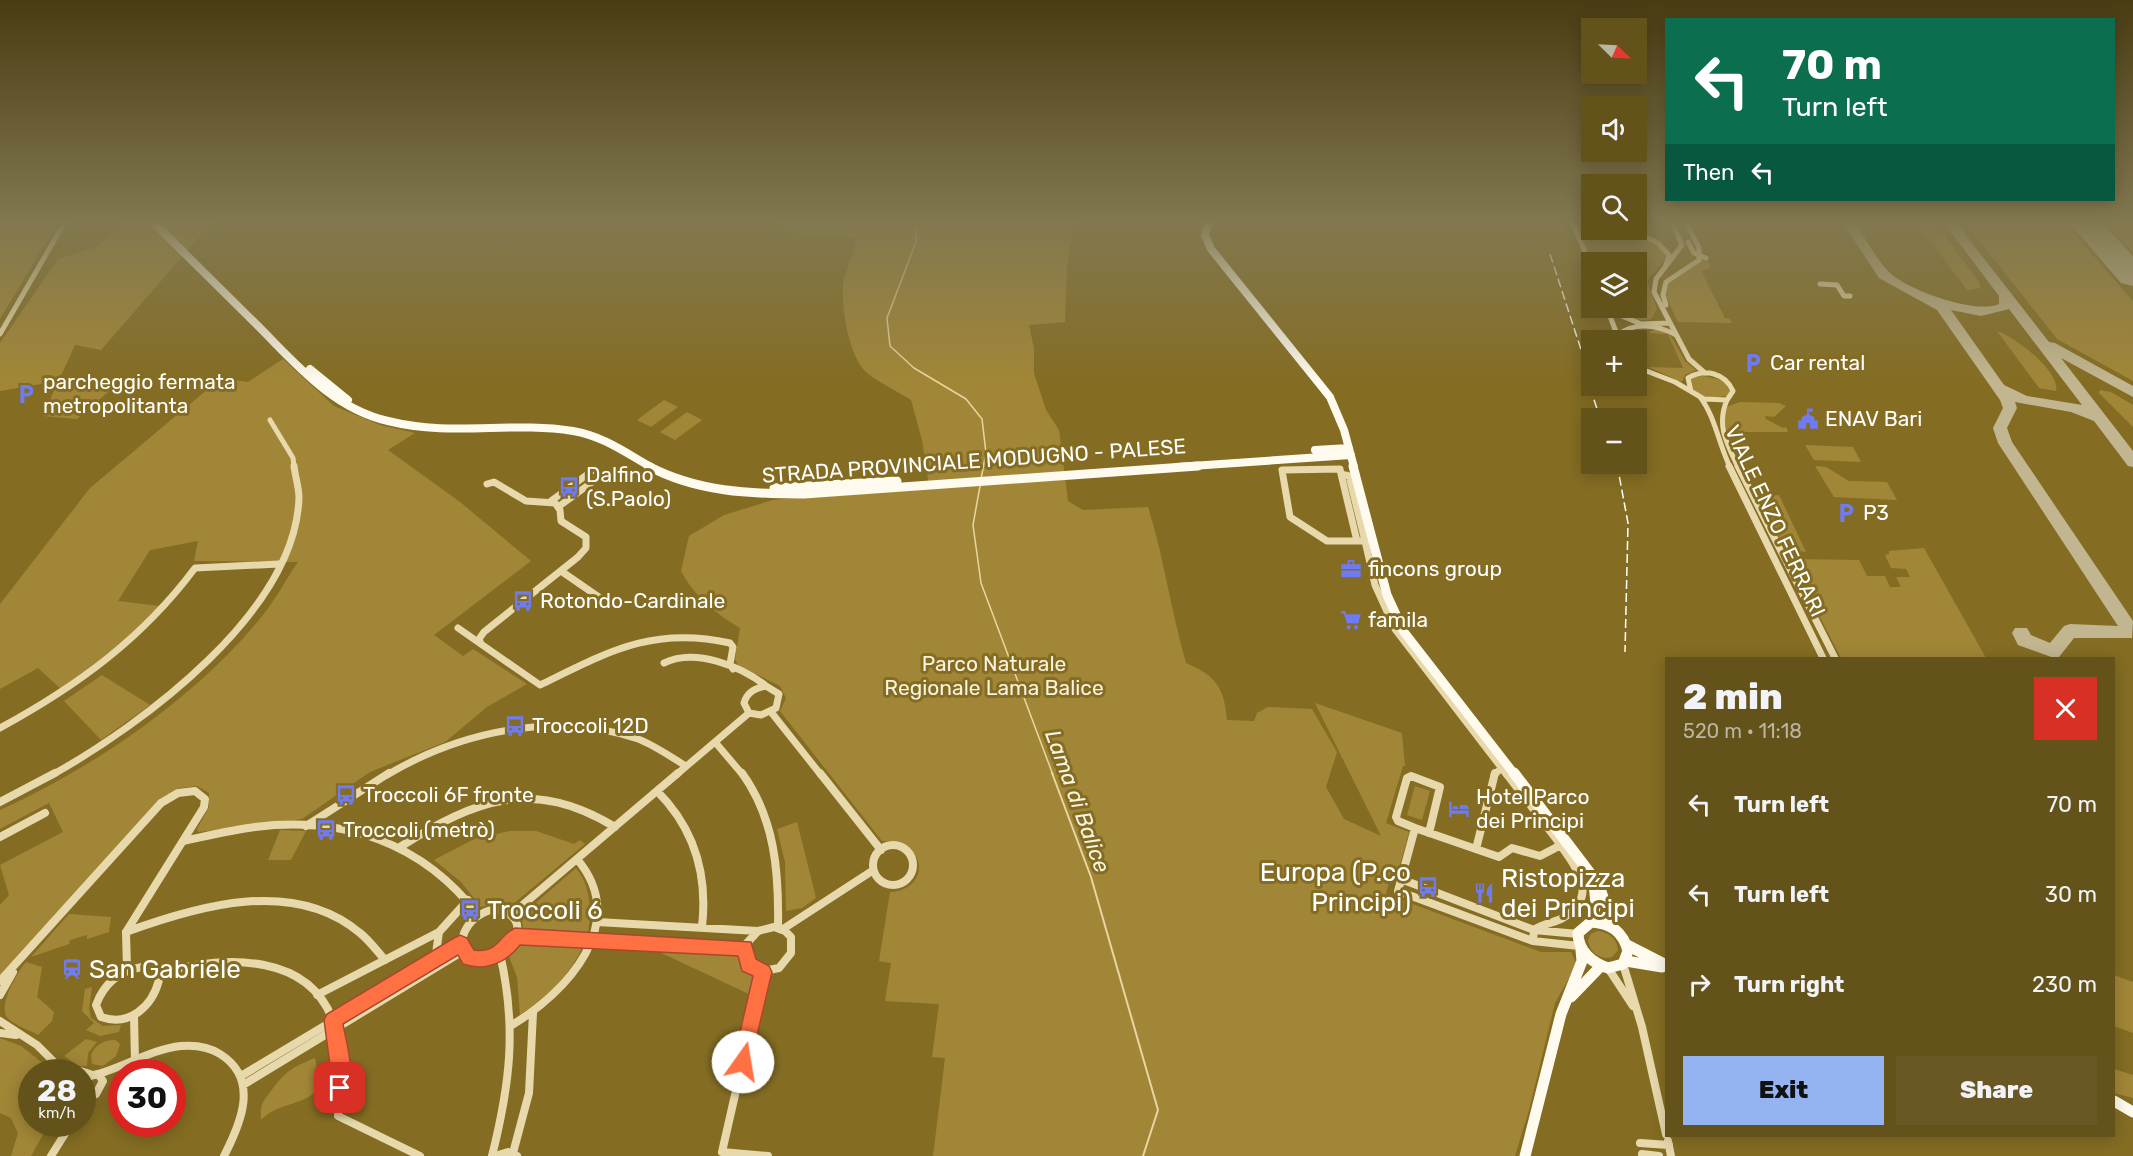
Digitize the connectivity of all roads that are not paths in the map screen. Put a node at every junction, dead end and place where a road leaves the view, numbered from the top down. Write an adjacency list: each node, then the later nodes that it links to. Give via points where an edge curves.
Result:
1 (35, 274): 13 (street)
2 (205, 274): 25 (main road, STRADA PROVINCIALE MODUGNO - PALESE, via 316,384 349,407 386,422 436,430 530,427 575,431 612,444 685,483 727,492 804,494)
3 (213, 274): 25 (main road, STRADA PROVINCIALE MODUGNO - PALESE, via 336,391 365,409 390,417 438,424 577,426 614,440 669,471 727,486)
4 (1231, 274): 22 (main road, via 1329,397)
5 (1661, 274): 9 (street, via 1653,286)
6 (1679, 274): 9 (street, via 1661,288)
7 (1820, 284): 8 (street, via 1837,285 1844,296)
8 (1850, 297)
9 (1662, 303): 11 (street); 15 (street)
10 (1627, 318): 11 (street, via 1634,322)
11 (1669, 323): 14 (street)
12 (1625, 330): 14 (street, via 1659,328)
13 (0, 334)
14 (1674, 334): 15 (street)
15 (1680, 343): 17 (street, via 1689,359)
16 (1647, 372): 18 (street, VIALE ENZO FERRARI)
17 (1705, 373): 18 (street, via 1688,378); 20 (street, VIALE ENZO FERRARI, via 1721,377 1731,385 1733,394)
18 (1691, 391): 19 (street, VIALE ENZO FERRARI)
19 (1700, 397): 20 (street, VIALE ENZO FERRARI); 36 (street, VIALE ENZO FERRARI, via 1708,407 1720,447)
20 (1727, 400): 37 (street, VIALE ENZO FERRARI, via 1720,416 1728,447)
21 (270, 420): 30 (street, via 291,450 299,487 296,520)
22 (1350, 451): 25 (main road, STRADA PROVINCIALE MODUGNO - PALESE); 29 (main road)
23 (592, 471): 27 (street)
24 (602, 475): 28 (street)
25 (919, 483)
26 (487, 484): 27 (street, via 494,482 526,501)
27 (551, 501): 28 (street)
28 (558, 507): 31 (street, via 561,521 586,537 587,545 585,552)
29 (1365, 541): 29 (street, via 1340,469 1282,470 1290,517 1327,542); 34 (main road, via 1390,605); 38 (street, via 1384,610)
30 (279, 564): 46 (street, via 195,568 164,610 114,658); 51 (street, via 243,621 189,679 78,761)
31 (561, 571): 32 (street); 35 (street, via 484,632 479,639)
32 (603, 600)
33 (458, 628): 35 (street)
34 (1411, 642): 38 (street); 41 (main road)
35 (481, 644): 40 (street, via 540,685 616,647 671,636 700,636 730,643 730,664)
36 (1823, 657)
37 (1833, 657)
38 (1416, 658): 43 (street)
39 (664, 663): 40 (street, via 693,657)
40 (734, 669): 42 (street, via 760,680)
41 (1443, 682): 43 (street); 48 (main road)
42 (766, 687): 44 (street, via 776,690 780,698); 45 (street, via 747,695 744,704)
43 (1447, 698): 48 (street)
44 (771, 712): 45 (street); 63 (street)
45 (749, 713): 47 (street)
46 (0, 729)
47 (715, 742): 49 (street); 77 (street, via 747,777 765,813 779,867)
48 (1504, 765): 52 (main road); 60 (street); 62 (street, via 1493,776)
49 (686, 766): 50 (street); 54 (street, via 649,743 610,731 565,725 513,728 465,739 425,755 356,791)
50 (657, 791): 55 (street); 76 (street, via 677,811 694,841 705,896)
51 (0, 802)
52 (1540, 806): 60 (street); 66 (main road)
53 (45, 813): 58 (street)
54 (306, 826): 59 (street, via 263,826); 61 (street, via 353,831)
55 (615, 827): 61 (street, via 590,811 560,801 528,798 457,814); 64 (street)
56 (1415, 828): 57 (street); 57 (street, via 1396,818 1407,778 1411,776 1440,787); 67 (street)
57 (1429, 833): 62 (street)
58 (0, 837)
59 (183, 841): 80 (street); 93 (street, via 204,807 205,800 195,791 178,793 161,803)
60 (1561, 845): 62 (street, via 1540,856 1512,848 1499,856); 78 (street, via 1577,869 1583,896 1575,911)
61 (400, 847): 69 (street, via 434,868)
62 (1476, 849)
63 (881, 850): 65 (street, via 874,858); 65 (street, via 904,847 913,855 915,868 907,880 893,885 879,881)
64 (577, 859): 71 (street); 73 (street, via 595,890)
65 (872, 871): 77 (street)
66 (1593, 878): 74 (main road, via 1596,904); 75 (main road, via 1599,885)
67 (1401, 879): 68 (street); 70 (street, via 1398,891)
68 (1434, 891): 70 (street); 78 (street)
69 (468, 900): 72 (street); 81 (street)
70 (1430, 903): 84 (street)
71 (512, 914): 72 (street, via 494,909); 82 (street, via 518,926)
72 (477, 915): 87 (street, via 465,928)
73 (597, 922): 76 (street); 83 (street)
74 (1591, 922): 75 (main road); 85 (main road, via 1585,924)
75 (1612, 926): 86 (main road)
76 (702, 927): 79 (street)
77 (781, 928): 79 (street); 98 (street, via 792,942 791,955 782,966)
78 (1534, 930): 84 (street); 85 (street)
79 (758, 931): 88 (street)
80 (126, 932): 90 (street, via 206,906 286,902 347,923); 97 (street)
81 (439, 932): 90 (street); 91 (street)
82 (515, 936): 83 (street); 89 (street)
83 (592, 940): 88 (street); 103 (street, via 574,975)
84 (1533, 941): 85 (street)
85 (1579, 943): 96 (main road); 104 (main road, via 1582,961)
86 (1627, 945): 92 (main road); 94 (main road)
87 (462, 947): 89 (street, via 469,958 478,960); 91 (street); 108 (street)
88 (745, 948): 98 (street, via 748,965)
89 (500, 954): 109 (street)
90 (386, 960): 102 (street)
91 (435, 961): 108 (street)
92 (1624, 963): 95 (main road); 96 (main road); 106 (street)
93 (17, 965): 100 (street); 101 (street)
94 (1665, 965)
95 (1665, 966)
96 (1604, 968): 104 (main road, via 1574,992); 106 (street)
97 (127, 970): 99 (street, via 142,967); 105 (street, via 103,989 97,1012 107,1021)
98 (763, 972): 131 (street, via 722,1152)
99 (157, 974): 102 (street, via 209,960 246,960 287,971); 105 (street, via 155,994)
100 (0, 981)
101 (0, 995)
102 (317, 995): 108 (street)
103 (533, 1013): 109 (street); 126 (street, via 529,1093)
104 (1561, 1014): 132 (main road)
105 (134, 1015): 113 (street)
106 (1640, 1019): 121 (street)
107 (0, 1021): 111 (street)
108 (334, 1024): 116 (street); 129 (street, via 341,1075 338,1116)
109 (512, 1025): 130 (street, via 512,1065)
110 (0, 1033): 111 (street)
111 (19, 1035): 112 (street)
112 (52, 1059)
113 (135, 1059)
114 (142, 1059): 116 (street, via 167,1049 208,1047 226,1056)
115 (96, 1076): 117 (street, via 102,1078 102,1085)
116 (242, 1081): 128 (street, via 245,1099 237,1131)
117 (96, 1091)
118 (2115, 1102): 120 (main road)
119 (2115, 1108): 120 (main road)
120 (2132, 1111)
121 (1665, 1129)
122 (62, 1137): 127 (street)
123 (1667, 1138): 124 (street); 134 (street)
124 (1640, 1143)
125 (1642, 1154): 133 (street)
126 (515, 1155): 130 (street)
127 (51, 1156)
128 (224, 1156)
129 (420, 1156)
130 (494, 1156)
131 (768, 1156)
132 (1525, 1156)
133 (1659, 1156)
134 (1671, 1156)

